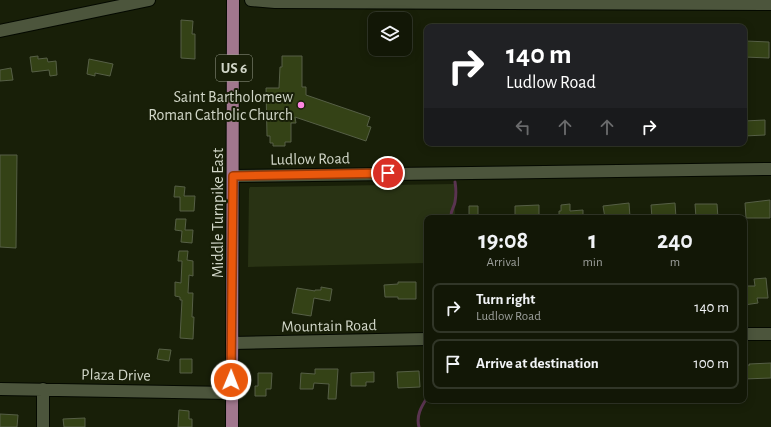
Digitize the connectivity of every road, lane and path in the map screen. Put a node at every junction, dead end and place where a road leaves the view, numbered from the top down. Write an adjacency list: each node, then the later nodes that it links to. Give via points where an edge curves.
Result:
1 (149, 0): 5 (street)
2 (233, 0): 7 (main road, Middle Turnpike East / US 6)
3 (251, 0): 4 (street)
4 (771, 4)
5 (0, 31)
6 (771, 169): 7 (street, Ludlow Road)
7 (233, 176): 11 (main road, Middle Turnpike East / US 6)
8 (747, 334): 9 (street)
9 (771, 334)
10 (424, 339): 11 (street, Mountain Road)
11 (232, 343): 14 (main road, Middle Turnpike East / US 6)
12 (0, 389): 13 (street, Plaza Drive)
13 (43, 389): 14 (street, Plaza Drive); 15 (street)
14 (231, 393): 16 (main road, Middle Turnpike East / US 6)
15 (43, 427)
16 (232, 427)

